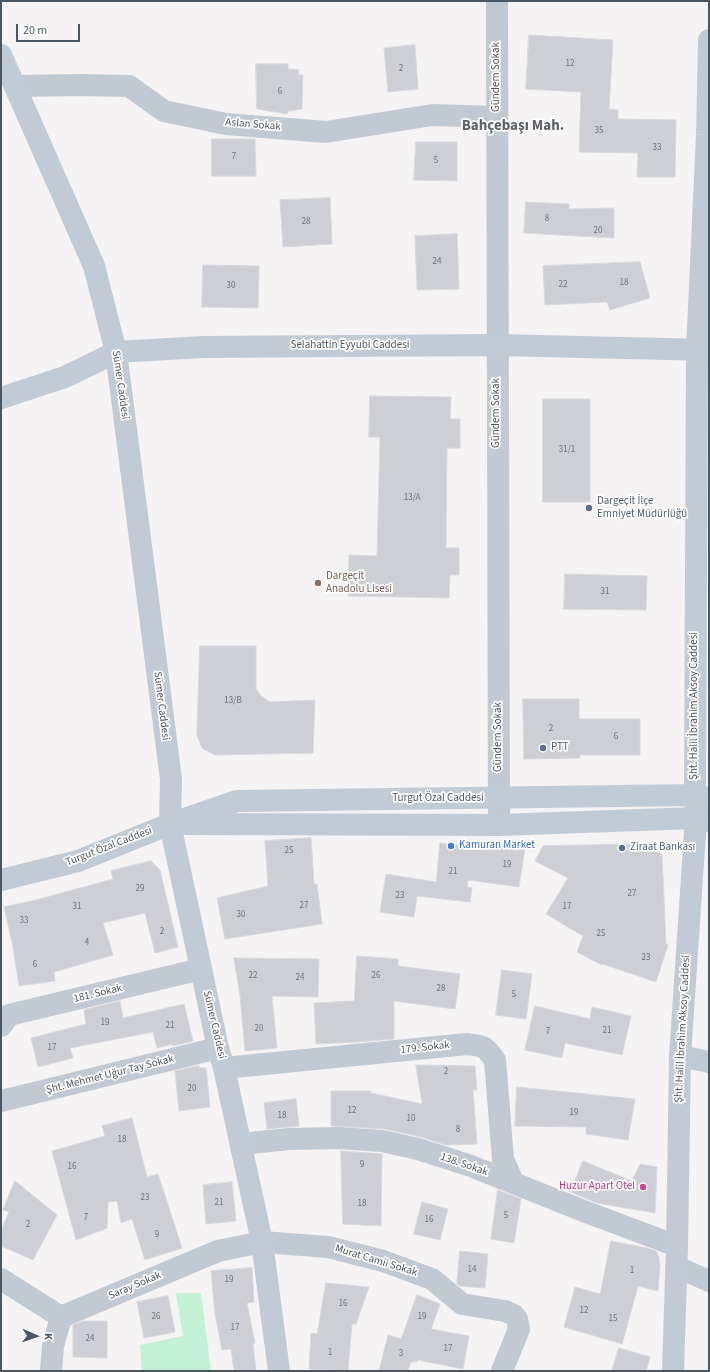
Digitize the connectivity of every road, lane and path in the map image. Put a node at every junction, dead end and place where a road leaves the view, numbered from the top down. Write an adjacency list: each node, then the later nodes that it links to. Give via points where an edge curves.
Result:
1 (497, 1): 5 (street, Gündem Sokak)
2 (709, 40): 6 (street, Şht. Halil İbrahim Aksoy Caddesi)
3 (1, 55): 4 (street, Sümer Caddesi)
4 (15, 86): 5 (street, Aslan Sokak, via 129,86 164,111 226,124 326,132 432,115); 9 (street, Sümer Caddesi, via 94,266)
5 (497, 117): 7 (street, Gündem Sokak)
6 (708, 135): 8 (street, Şht. Halil İbrahim Aksoy Caddesi)
7 (497, 345): 8 (street, Selahattin Eyyubi Caddesi); 9 (street, Selahattin Eyyubi Caddesi, via 203,347); 12 (street, Gündem Sokak)
8 (703, 350): 11 (street, Şht. Halil İbrahim Aksoy Caddesi)
9 (116, 352): 10 (street, Selahattin Eyyubi Caddesi, via 65,377); 14 (street, Sümer Caddesi, via 171,779)
10 (1, 398)
11 (702, 797): 12 (street, Turgut Özal Caddesi); 13 (street, Şht. Halil İbrahim Aksoy Caddesi)
12 (499, 799): 14 (street, Turgut Özal Caddesi, via 237,801); 15 (street, Gündem Sokak)
13 (702, 819): 15 (street, Turgut Özal Caddesi); 19 (street, Şht. Halil İbrahim Aksoy Caddesi)
14 (170, 824): 15 (street, Turgut Özal Caddesi); 16 (street, Turgut Özal Caddesi, via 78,861); 17 (street, Sümer Caddesi)
15 (499, 825)
16 (1, 880)
17 (201, 969): 18 (street, 181. Sokak, via 9,1015); 20 (street, Sümer Caddesi)
18 (1, 1026)
19 (680, 1056): 21 (street); 26 (street, Şht. Halil İbrahim Aksoy Caddesi)
20 (221, 1058): 22 (street, Şht. Mehmet Uğur Tay Sokak); 23 (street, Sümer Caddesi); 24 (street, 179. Sokak, via 481,1045 495,1060 503,1159)
21 (709, 1062)
22 (1, 1101)
23 (241, 1144): 24 (street, 138. Sokak, via 318,1138 382,1141 418,1149); 25 (street, Sümer Caddesi)
24 (513, 1182): 26 (street, 138. Sokak)
25 (262, 1242): 30 (street, Saray Sokak, via 218,1251); 32 (street, Sümer Caddesi); 33 (street, Murat Camii Sokak, via 328,1247 383,1261 432,1279 462,1304 505,1311 514,1315 519,1329)
26 (677, 1246): 27 (street, Şht. Halil İbrahim Aksoy Caddesi)
27 (677, 1267): 29 (street); 34 (street, Şht. Halil İbrahim Aksoy Caddesi)
28 (1, 1279): 30 (street)
29 (709, 1281)
30 (61, 1317): 31 (street, via 53,1346)
31 (51, 1371)
32 (279, 1371)
33 (502, 1371)
34 (673, 1371)

